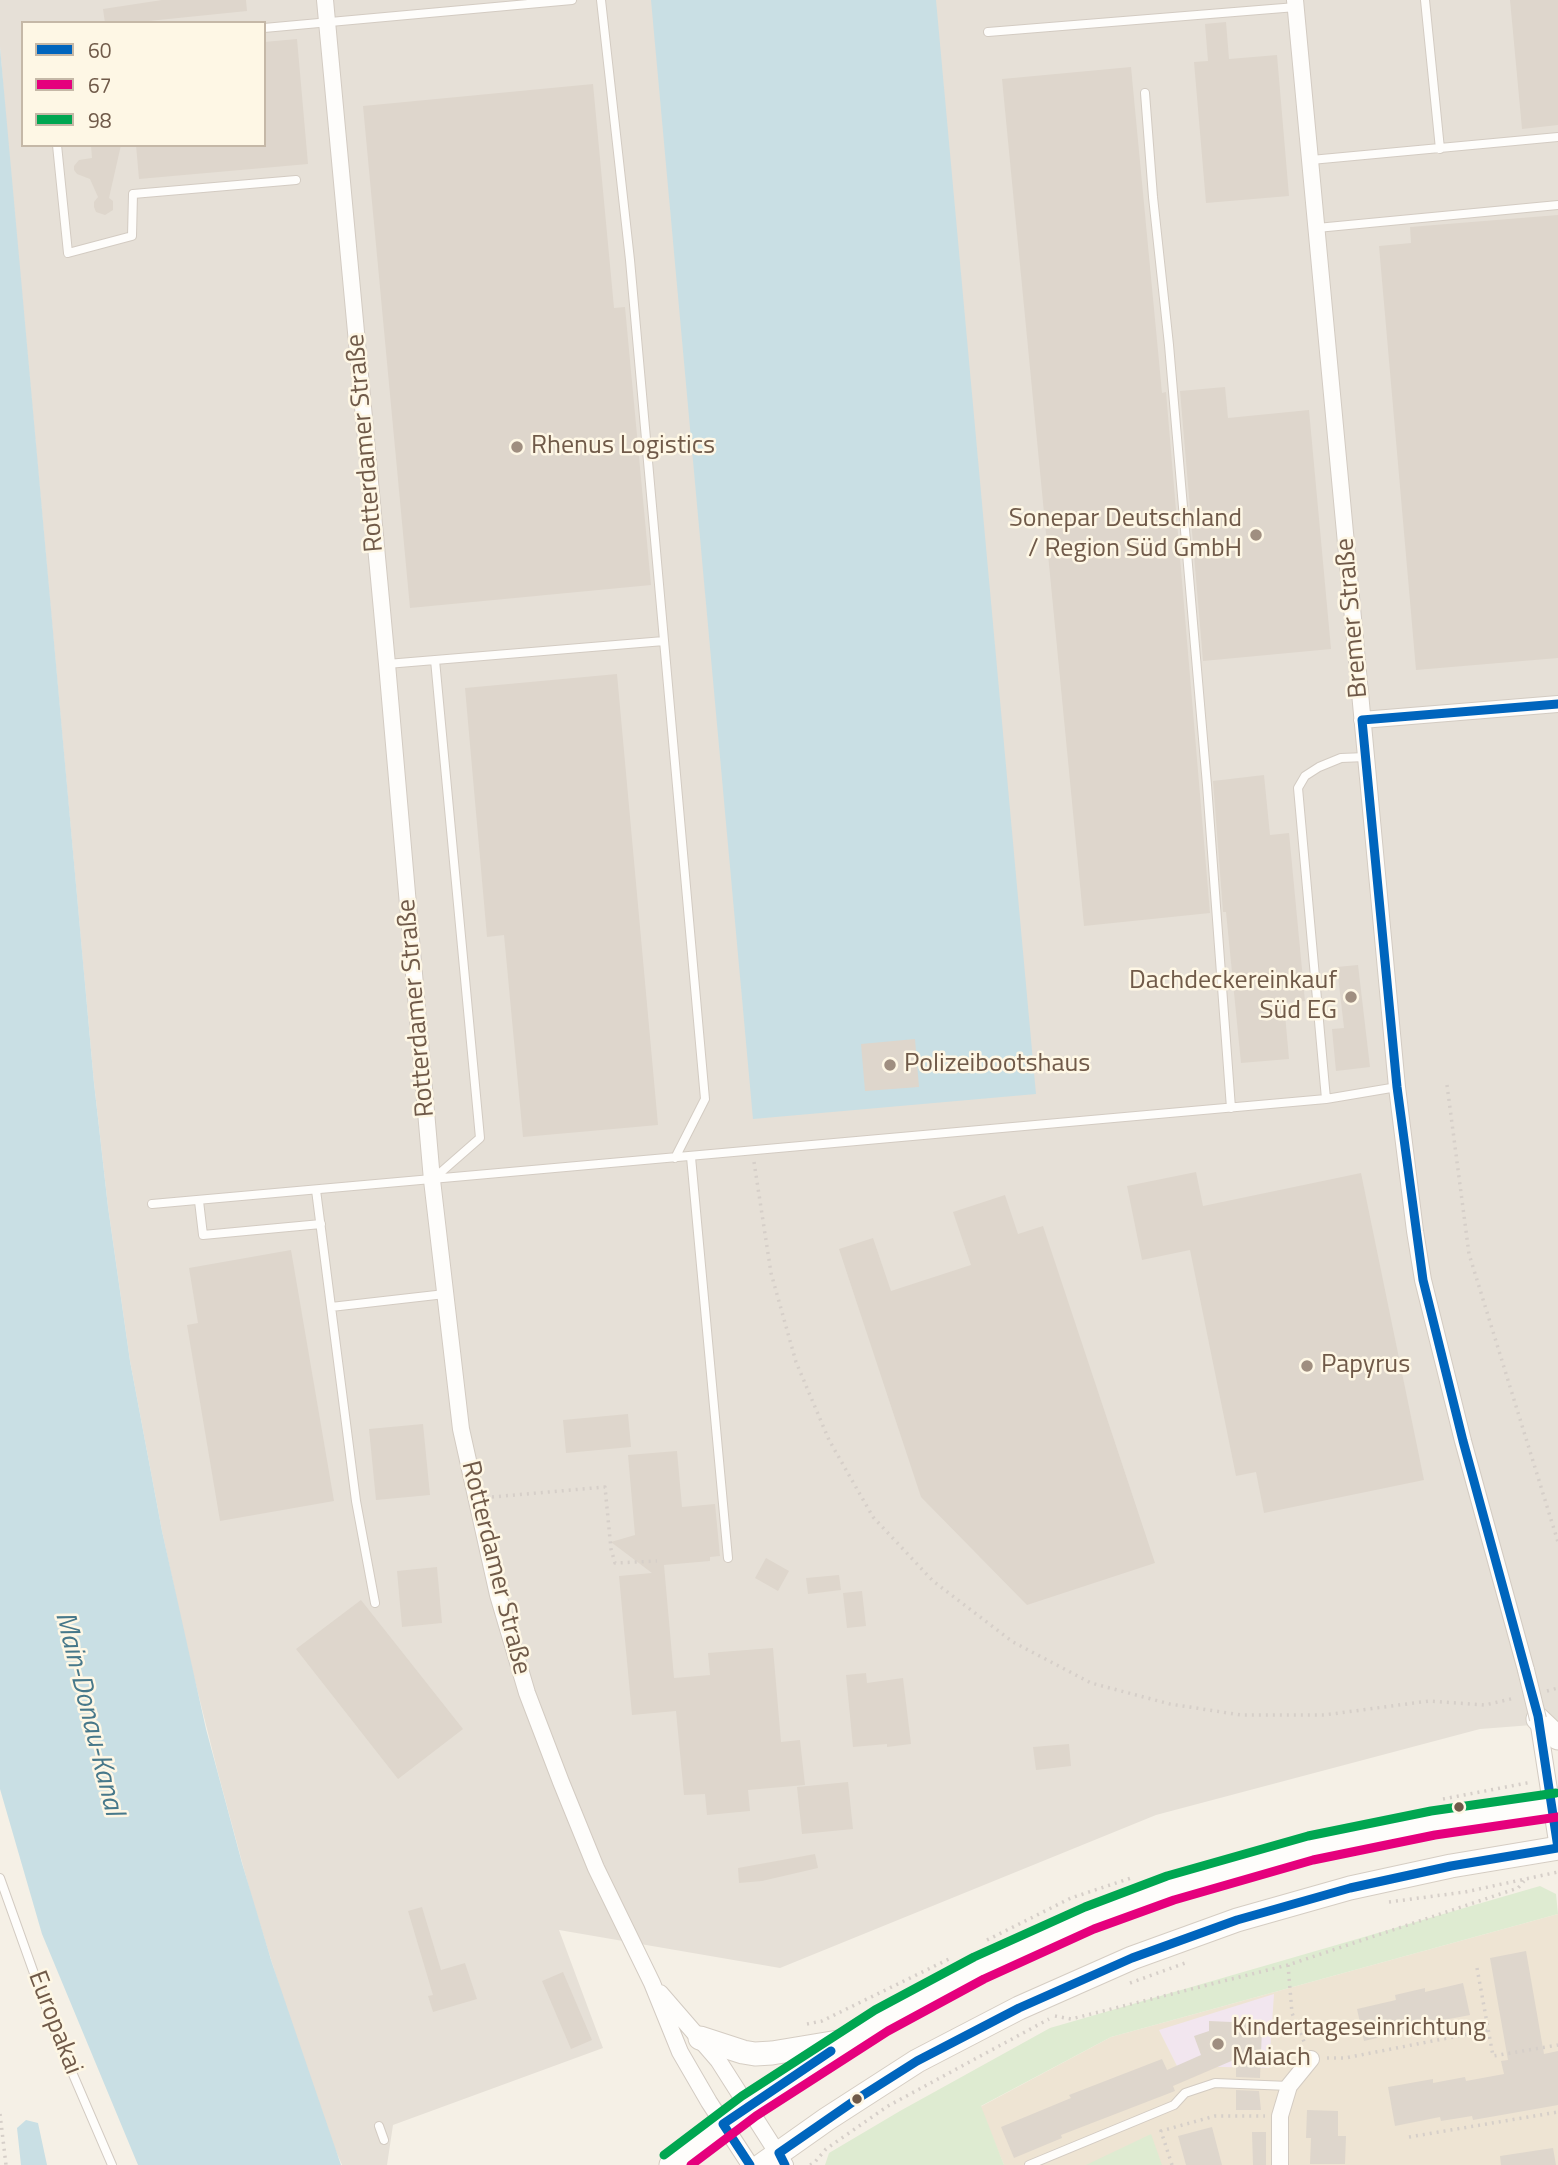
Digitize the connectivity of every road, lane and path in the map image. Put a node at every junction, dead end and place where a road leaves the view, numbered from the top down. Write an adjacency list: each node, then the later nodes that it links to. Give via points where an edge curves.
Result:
1 (324, 0): 6 (street, Rotterdamer Straße)
2 (572, 0): 6 (lane)
3 (601, 0): 17 (lane)
4 (1425, 0): 12 (lane)
5 (1295, 3): 8 (lane); 13 (street, Bremer Straße)
6 (326, 23): 7 (lane); 19 (street, Rotterdamer Straße)
7 (266, 28)
8 (988, 32)
9 (1145, 93): 26 (lane)
10 (1558, 137): 12 (lane)
11 (57, 147): 14 (lane, via 68,253 132,236 133,194)
12 (1440, 149): 13 (lane)
13 (1311, 160): 16 (street, Bremer Straße)
14 (296, 180)
15 (1558, 205): 16 (lane)
16 (1317, 228): 21 (street, Bremer Straße)
17 (664, 641): 18 (lane); 29 (lane, via 705,1100)
18 (435, 660): 19 (lane); 30 (lane, via 480,1138)
19 (387, 664): 30 (street, Rotterdamer Straße)
20 (1558, 704): 21 (street)
21 (1363, 720): 22 (street, Bremer Straße)
22 (1366, 757): 24 (street, Bremer Straße); 25 (lane, via 1340,758 1319,767 1304,776 1298,788)
23 (1447, 1085): 38 (path, via 1469,1254)
24 (1397, 1087): 25 (lane); 45 (street, Bremer Straße, bridge, via 1423,1280)
25 (1326, 1099): 26 (lane)
26 (1231, 1108): 27 (lane)
27 (753, 1152): 28 (lane); 44 (path, via 771,1273 796,1363 829,1440 873,1517 933,1581 1013,1642 1091,1683 1170,1704 1241,1715 1324,1715 1429,1701 1485,1705)
28 (691, 1157): 29 (lane); 39 (lane)
29 (675, 1158): 30 (lane)
30 (432, 1180): 31 (lane); 35 (street, Rotterdamer Straße)
31 (316, 1190): 32 (lane); 34 (lane)
32 (199, 1200): 33 (lane); 34 (lane, via 203,1235)
33 (152, 1204)
34 (321, 1224): 36 (lane)
35 (445, 1294): 36 (lane); 37 (street, Rotterdamer Straße, via 461,1429)
36 (331, 1307): 41 (lane, via 356,1501)
37 (476, 1499): 40 (path, via 605,1487 615,1563); 58 (street, Rotterdamer Straße, via 527,1693 596,1868)
38 (1558, 1542)
39 (728, 1558)
40 (657, 1560)
41 (375, 1603)
42 (1558, 1688): 43 (path)
43 (1537, 1693)
44 (1524, 1696)
45 (1538, 1719): 46 (main road); 49 (street, Bremer Straße)
46 (1558, 1738)
47 (1457, 1790): 48 (path)
48 (1458, 1796)
49 (1555, 1806): 50 (street, Bremer Straße); 64 (main road, via 1391,1830 1170,1888 1020,1948)
50 (1558, 1848): 76 (main road, via 1350,1888 1159,1947 962,2037 887,2080)
51 (1558, 1872): 53 (path)
52 (0, 1878): 78 (lane, Europakai, via 56,2035)
53 (1525, 1879): 54 (path); 56 (path, via 1518,1888)
54 (1388, 1903)
55 (1194, 1959): 59 (path)
56 (1288, 1965): 61 (path, via 1070,2019); 66 (path, via 1292,2012)
57 (1477, 1968): 62 (path)
58 (652, 1983): 63 (street, Rotterdamer Straße); 72 (street, Rotterdamer Straße, via 680,2052)
59 (1130, 1983)
60 (1068, 2011): 61 (path)
61 (1055, 2016): 81 (path, via 888,2106)
62 (1489, 2031): 65 (path, via 1493,2056); 66 (path)
63 (700, 2038): 64 (main road, via 755,2054); 68 (street, Rotterdamer Straße)
64 (848, 2040): 68 (main road)
65 (1558, 2045)
66 (1311, 2059): 67 (street)
67 (1289, 2086): 71 (street); 82 (lane, via 1215,2083 1185,2093 1174,2105)
68 (749, 2106): 72 (main road); 76 (street, Rotterdamer Straße)
69 (1558, 2112): 74 (path)
70 (0, 2114): 77 (path)
71 (1280, 2116): 83 (path, via 1215,2116 1161,2131); 84 (street)
72 (723, 2124): 79 (main road); 80 (street, Rotterdamer Straße)
73 (379, 2126): 75 (lane)
74 (1409, 2137)
75 (384, 2140)
76 (775, 2161)
77 (6, 2165)
78 (112, 2165)
79 (671, 2165)
80 (750, 2165)
81 (810, 2165)
82 (1029, 2165)
83 (1172, 2165)
84 (1280, 2165)

